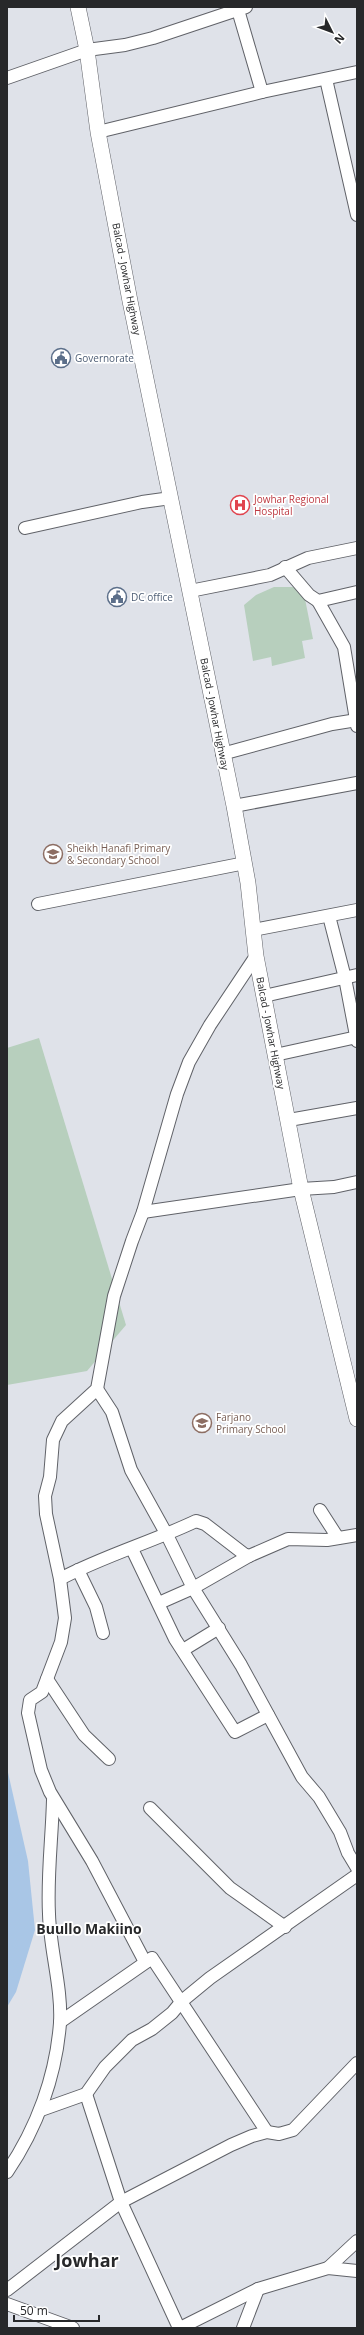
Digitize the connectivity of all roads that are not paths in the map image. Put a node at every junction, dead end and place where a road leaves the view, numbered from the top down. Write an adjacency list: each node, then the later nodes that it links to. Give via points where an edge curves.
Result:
1 (78, 7): 3 (main road, Balcad - Jowhar Highway)
2 (242, 8): 3 (street, via 153,38); 7 (street)
3 (87, 50): 5 (street); 8 (main road, Balcad - Jowhar Highway)
4 (357, 72): 6 (street)
5 (7, 78)
6 (326, 79): 7 (street); 9 (street)
7 (262, 92): 8 (street)
8 (98, 132): 10 (main road, Balcad - Jowhar Highway)
9 (357, 215)
10 (171, 498): 11 (street); 14 (main road, Balcad - Jowhar Highway)
11 (25, 528)
12 (357, 548): 13 (street, via 308,558)
13 (285, 567): 14 (street, via 270,574); 16 (street, via 309,595)
14 (190, 591): 19 (main road, Balcad - Jowhar Highway)
15 (357, 592): 16 (street)
16 (318, 601): 17 (street)
17 (352, 661): 18 (street)
18 (357, 722): 19 (street, via 332,724)
19 (222, 754): 21 (main road, Balcad - Jowhar Highway)
20 (357, 783): 21 (street)
21 (234, 806): 22 (main road, Balcad - Jowhar Highway)
22 (245, 864): 23 (street); 26 (main road, Balcad - Jowhar Highway)
23 (38, 904)
24 (357, 910): 25 (street)
25 (329, 916): 26 (street); 29 (street)
26 (253, 930): 27 (main road, Balcad - Jowhar Highway)
27 (256, 956): 30 (main road, Balcad - Jowhar Highway); 37 (street, via 210,1025 189,1062 177,1094)
28 (357, 975): 29 (street)
29 (345, 978): 30 (street); 31 (street)
30 (264, 996): 32 (main road, Balcad - Jowhar Highway)
31 (357, 1039): 32 (street)
32 (275, 1056): 34 (main road, Balcad - Jowhar Highway)
33 (357, 1108): 34 (street)
34 (289, 1120): 36 (main road, Balcad - Jowhar Highway)
35 (357, 1182): 36 (street, via 334,1187)
36 (301, 1189): 37 (street); 39 (main road, Balcad - Jowhar Highway)
37 (144, 1212): 38 (street, via 114,1296)
38 (97, 1389): 41 (street, via 112,1412 131,1470); 47 (street, via 62,1421 53,1440 50,1477 45,1496 46,1514)
39 (357, 1419)
40 (320, 1510): 43 (street)
41 (167, 1535): 44 (street); 45 (street, via 200,1521); 48 (street)
42 (357, 1535): 43 (street)
43 (338, 1538): 45 (street, via 288,1539)
44 (132, 1549): 46 (street); 49 (street)
45 (250, 1556): 48 (street)
46 (78, 1570): 47 (street); 51 (street, via 96,1607)
47 (60, 1579): 53 (street, via 65,1618 61,1642)
48 (193, 1588): 49 (street); 50 (street)
49 (159, 1603): 52 (street, via 175,1640)
50 (219, 1628): 52 (street); 54 (street)
51 (103, 1633)
52 (183, 1650): 54 (street, via 235,1732)
53 (47, 1679): 55 (street, via 84,1735); 56 (street, via 42,1692 30,1700 28,1713 42,1770)
54 (268, 1715): 58 (street, via 302,1777 319,1798 340,1832)
55 (109, 1759)
56 (53, 1800): 61 (street, via 92,1861); 63 (street, via 49,1851 49,1916)
57 (150, 1808): 60 (street, via 230,1888)
58 (357, 1868)
59 (357, 1875): 60 (street)
60 (285, 1927): 62 (street, via 210,1978)
61 (145, 1962): 62 (street, via 152,1958); 63 (street)
62 (182, 2001): 65 (street, via 172,2013 118,2052); 67 (street)
63 (60, 2022): 66 (street, via 55,2064)
64 (357, 2064): 67 (street, via 293,2130 279,2134)
65 (86, 2094): 66 (street); 69 (street)
66 (41, 2110): 68 (street, via 21,2151)
67 (267, 2132): 69 (street, via 231,2145)
68 (7, 2172)
69 (121, 2202): 74 (street); 78 (street, via 153,2276)
70 (357, 2241): 71 (street)
71 (328, 2268): 72 (street); 73 (street)
72 (357, 2271)
73 (258, 2289): 76 (street); 78 (street)
74 (7, 2290)
75 (7, 2304): 77 (street)
76 (246, 2326)
77 (72, 2328)
78 (180, 2328)

